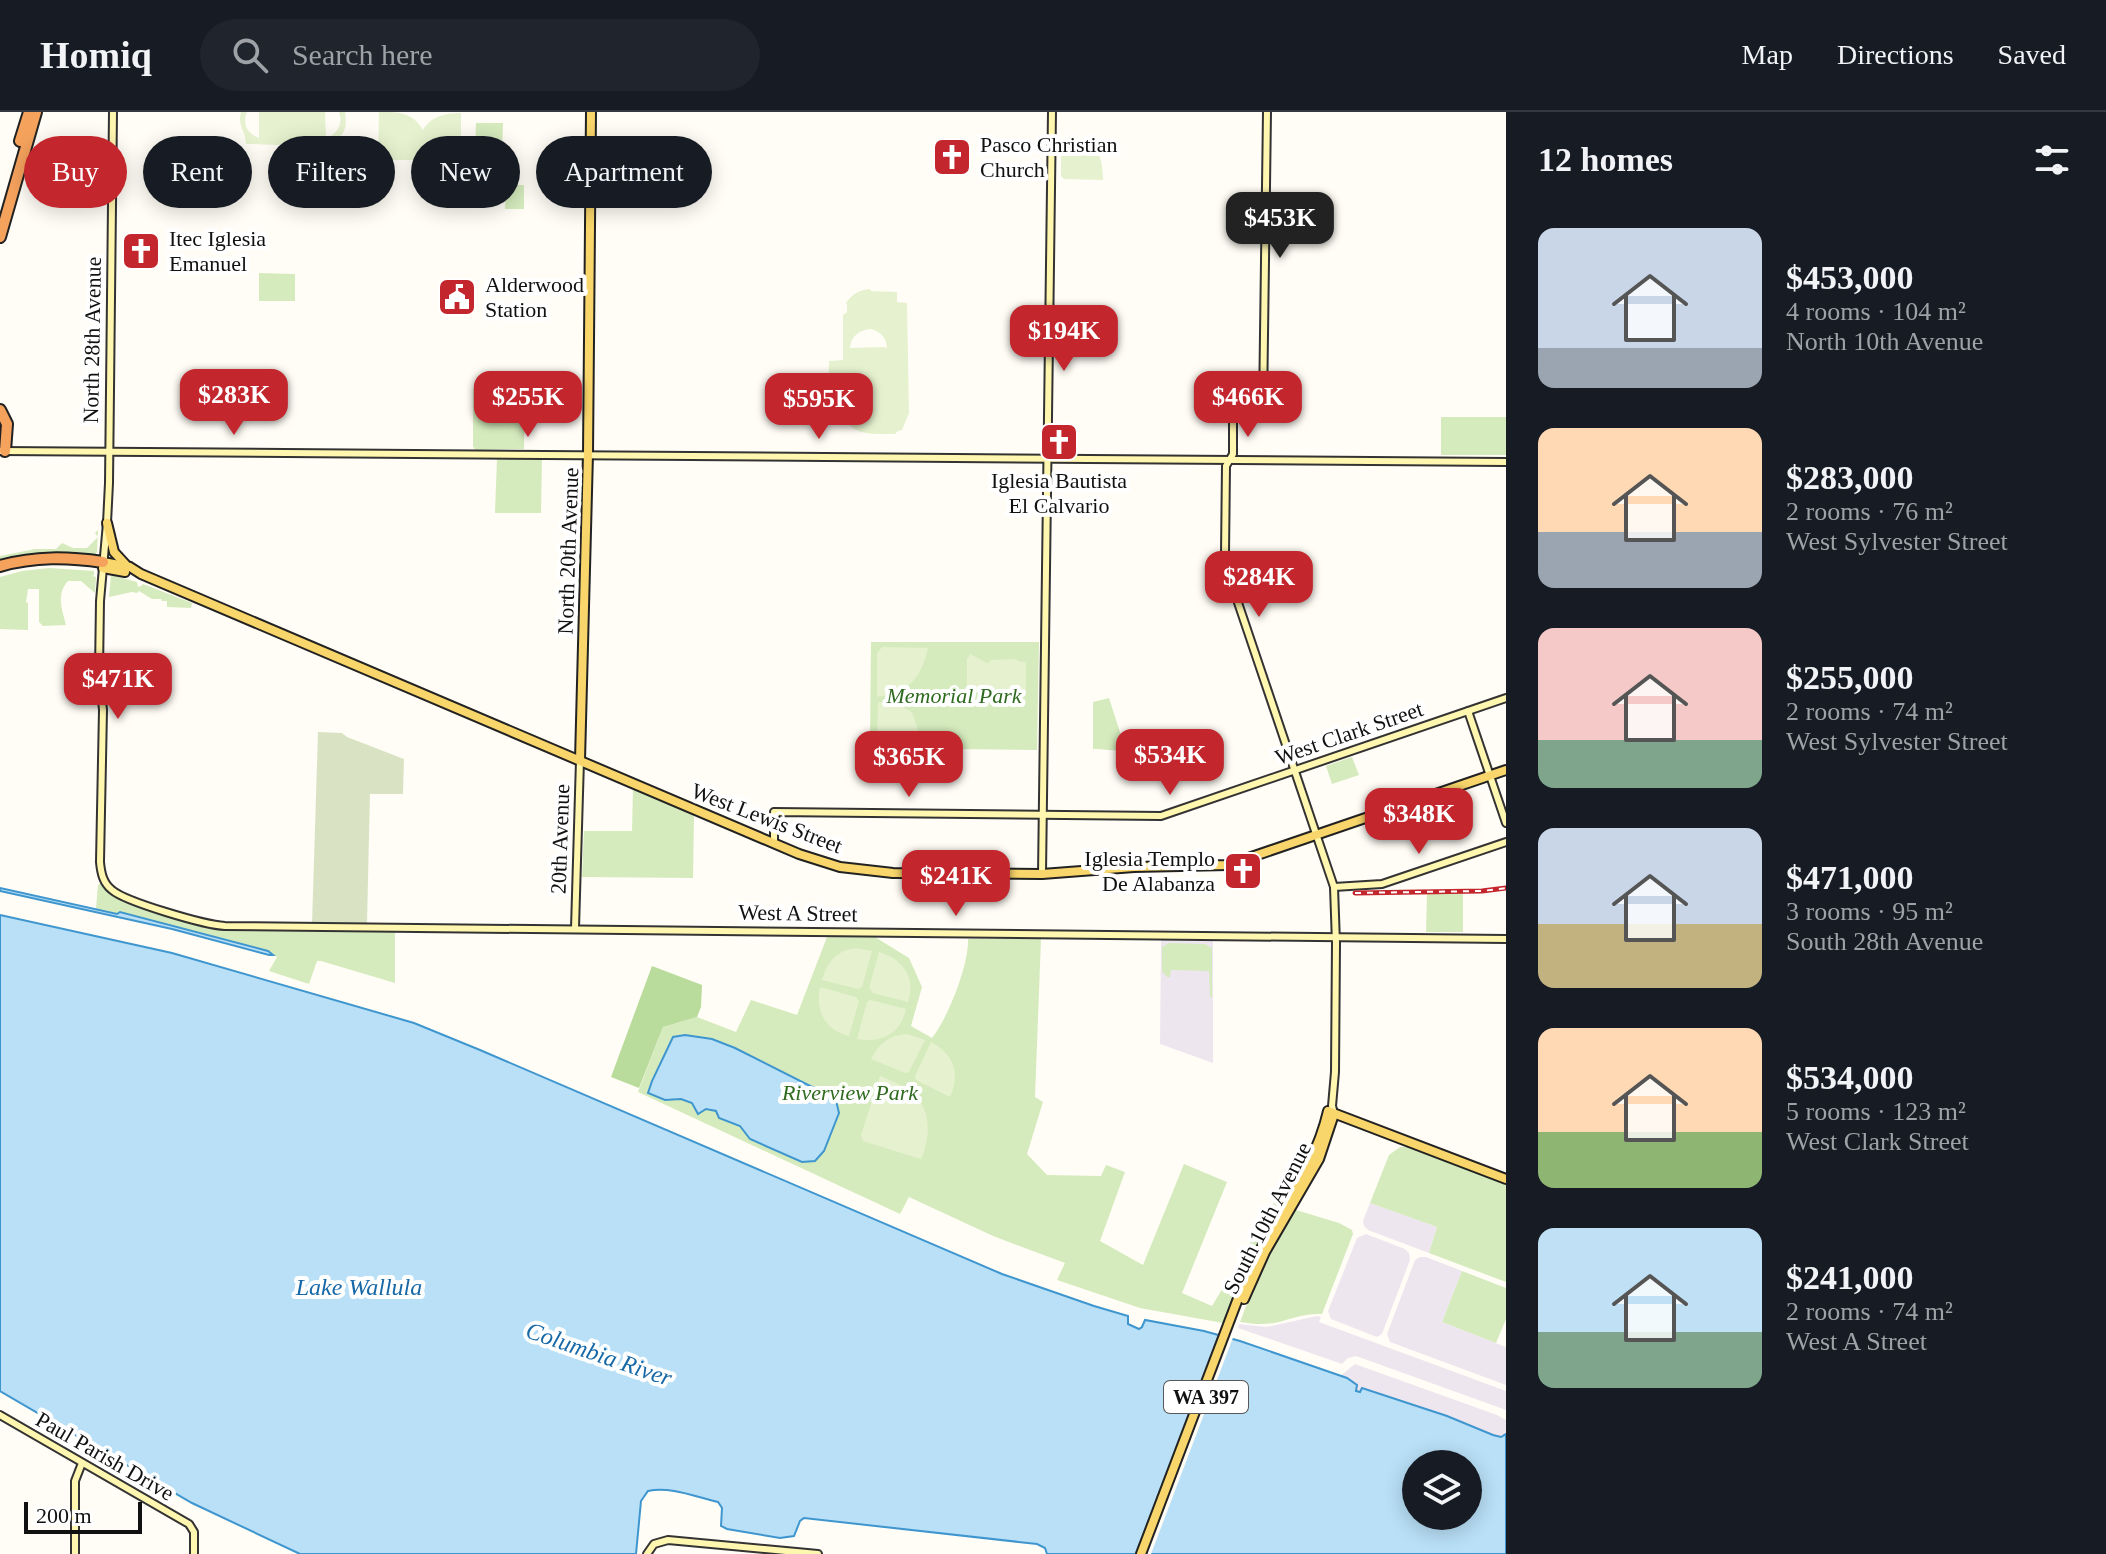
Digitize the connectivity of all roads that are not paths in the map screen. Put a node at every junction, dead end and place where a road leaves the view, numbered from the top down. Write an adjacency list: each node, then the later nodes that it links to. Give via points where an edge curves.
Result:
1 (27, 112): 7 (highway)
2 (39, 112): 8 (highway)
3 (113, 112): 11 (street, North 28th Avenue)
4 (591, 112): 12 (main road, North 20th Avenue)
5 (1052, 112): 13 (street)
6 (1267, 112): 14 (street, South 10th Avenue, via 1263,409 1233,408)
7 (0, 213)
8 (0, 237)
9 (0, 410): 10 (highway, via 8,429)
10 (2, 451): 11 (street)
11 (109, 451): 12 (street); 16 (street, North 28th Avenue)
12 (588, 454): 13 (street); 23 (main road, North 20th Avenue)
13 (1049, 458): 14 (street); 27 (street)
14 (1229, 460): 15 (street); 24 (street, South 10th Avenue, via 1226,565)
15 (1506, 462)
16 (107, 523): 17 (street, North 28th Avenue); 18 (main road, via 114,552)
17 (103, 565): 18 (main road, West Lewis Street); 19 (highway); 20 (main road, West Lewis Street); 33 (street, North 28th Avenue)
18 (130, 567): 20 (main road, West Lewis Street)
19 (0, 569)
20 (141, 574): 23 (main road, West Lewis Street)
21 (1506, 698): 22 (street, West Clark Street)
22 (1468, 711): 24 (street, West Clark Street); 26 (street)
23 (580, 756): 31 (main road, West Lewis Street); 35 (street, 20th Avenue)
24 (1295, 770): 27 (street, West Clark Street, via 1161,816); 29 (street, South 10th Avenue)
25 (1506, 770): 26 (main road, West Lewis Street)
26 (1490, 776): 28 (street); 29 (main road, West Lewis Street)
27 (1043, 815): 31 (street, West Clark Street, via 774,812); 32 (street)
28 (1506, 823)
29 (1317, 835): 32 (main road, West Lewis Street, via 1228,865); 34 (street, South 10th Avenue)
30 (1506, 842): 34 (street, via 1382,884)
31 (774, 843): 32 (main road, West Lewis Street, via 864,871)
32 (1042, 874)
33 (103, 877): 35 (street, West A Street, via 123,897 219,926)
34 (1334, 887): 36 (street, South 10th Avenue)
35 (575, 928): 36 (street, West A Street)
36 (1336, 937): 37 (street, West A Street); 38 (street, South 10th Avenue)
37 (1506, 939)
38 (1332, 1110): 39 (main road); 46 (main road, South 10th Avenue / WA 397, via 1317,1148 1260,1248)
39 (1506, 1179)
40 (0, 1415): 41 (street, Paul Parish Drive)
41 (82, 1463): 42 (street, via 75,1481); 43 (street, Paul Parish Drive, via 192,1528)
42 (75, 1554)
43 (194, 1554)
44 (647, 1554): 45 (street, via 664,1540)
45 (818, 1554)
46 (1144, 1554)

